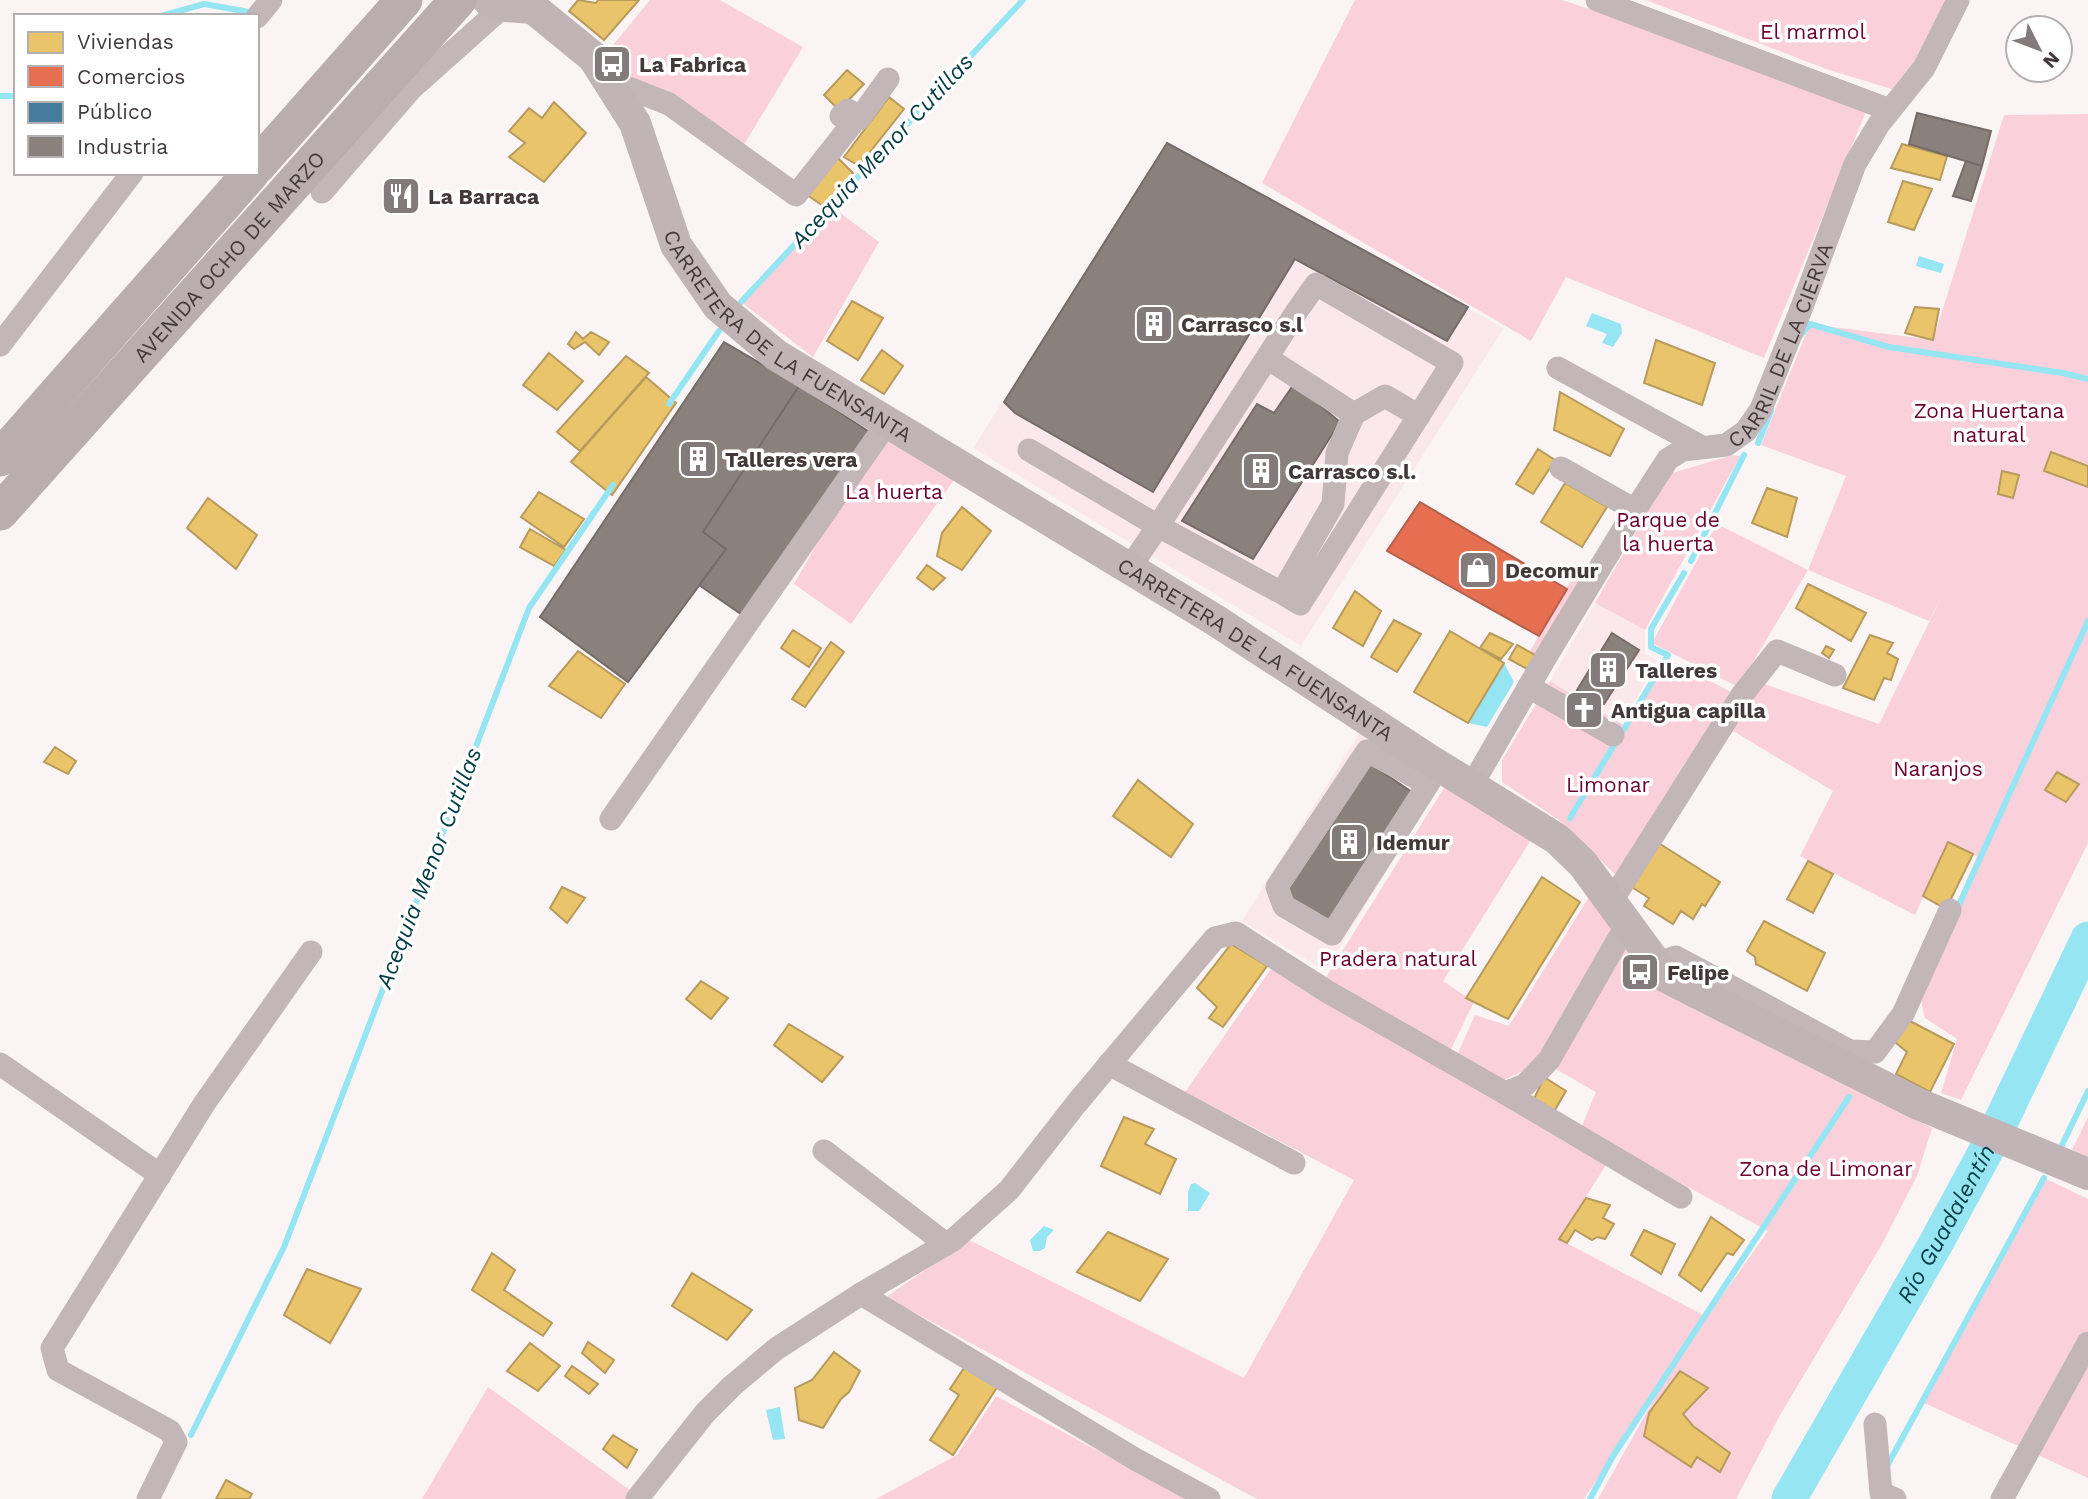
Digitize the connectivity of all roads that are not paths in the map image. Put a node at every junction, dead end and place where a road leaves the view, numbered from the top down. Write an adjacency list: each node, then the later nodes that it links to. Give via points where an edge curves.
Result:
1 (271, 0): 7 (street)
2 (404, 0): 11 (main road, AVENIDA OCHO DE MARZO)
3 (458, 0): 25 (main road, AVENIDA OCHO DE MARZO)
4 (1597, 0): 10 (street)
5 (1958, 0): 10 (street, CARRIL DE LA CIERVA, via 1924,68)
6 (513, 4): 9 (main road, CARRETERA DE LA FUENSANTA, via 593,57); 14 (street, via 411,89)
7 (259, 15)
8 (888, 79): 9 (street, via 859,119 848,110 841,116 852,124 796,195 669,104)
9 (608, 80): 19 (main road, CARRETERA DE LA FUENSANTA, via 635,123 676,244 718,306 776,355)
10 (1890, 110): 20 (street, CARRIL DE LA CIERVA, via 1855,164 1761,408 1746,431 1726,445)
11 (259, 164)
12 (130, 175): 15 (street)
13 (249, 175): 22 (main road, AVENIDA OCHO DE MARZO)
14 (321, 192)
15 (0, 345)
16 (1558, 368): 20 (street)
17 (1354, 415): 18 (street, via 1385,397); 26 (street, via 1267,358); 28 (street, via 1336,453 1333,504)
18 (1419, 416): 26 (street, via 1452,363 1316,284); 28 (street, via 1300,604)
19 (887, 423): 27 (main road, CARRETERA DE LA FUENSANTA); 34 (street)
20 (1702, 447): 24 (street, CARRIL DE LA CIERVA, via 1668,459)
21 (1029, 450): 26 (street)
22 (0, 457)
23 (1561, 468): 24 (street)
24 (1635, 510): 30 (street, CARRIL DE LA CIERVA)
25 (0, 512)
26 (1158, 526): 27 (street); 28 (street)
27 (1129, 569): 32 (main road, CARRETERA DE LA FUENSANTA, via 1215,620)
28 (1282, 593)
29 (1835, 676): 36 (street, via 1777,651 1742,695)
30 (1529, 687): 31 (street); 33 (street, CARRIL DE LA CIERVA)
31 (1612, 736)
32 (1434, 775): 32 (street, via 1332,934 1284,906 1277,887 1367,751); 33 (main road, CARRETERA DE LA FUENSANTA)
33 (1472, 785): 36 (main road, CARRETERA DE LA FUENSANTA, via 1557,839 1583,864)
34 (611, 819)
35 (1950, 910): 38 (street, via 1903,1014 1875,1052 1850,1051 1676,957)
36 (1619, 913): 38 (main road, CARRETERA DE LA FUENSANTA); 41 (street, via 1549,1060 1525,1085)
37 (311, 952): 45 (street)
38 (1655, 964): 44 (main road, CARRETERA DE LA FUENSANTA, via 1666,977 1916,1103)
39 (0, 1064): 45 (street)
40 (1109, 1064): 41 (street, via 1215,938 1236,933 1328,992); 43 (street); 47 (street, via 1009,1190)
41 (1506, 1093): 46 (street)
42 (824, 1151): 47 (street)
43 (1294, 1163)
44 (2088, 1174)
45 (160, 1175): 53 (street, via 52,1348 58,1370 170,1431 176,1442)
46 (1681, 1197)
47 (946, 1244): 48 (street)
48 (861, 1294): 51 (street, via 776,1349 732,1387 705,1413); 54 (street)
49 (2088, 1343): 55 (street)
50 (1875, 1424): 52 (street)
51 (646, 1496)
52 (1885, 1497)
53 (148, 1499)
54 (1209, 1499)
55 (2001, 1499)

